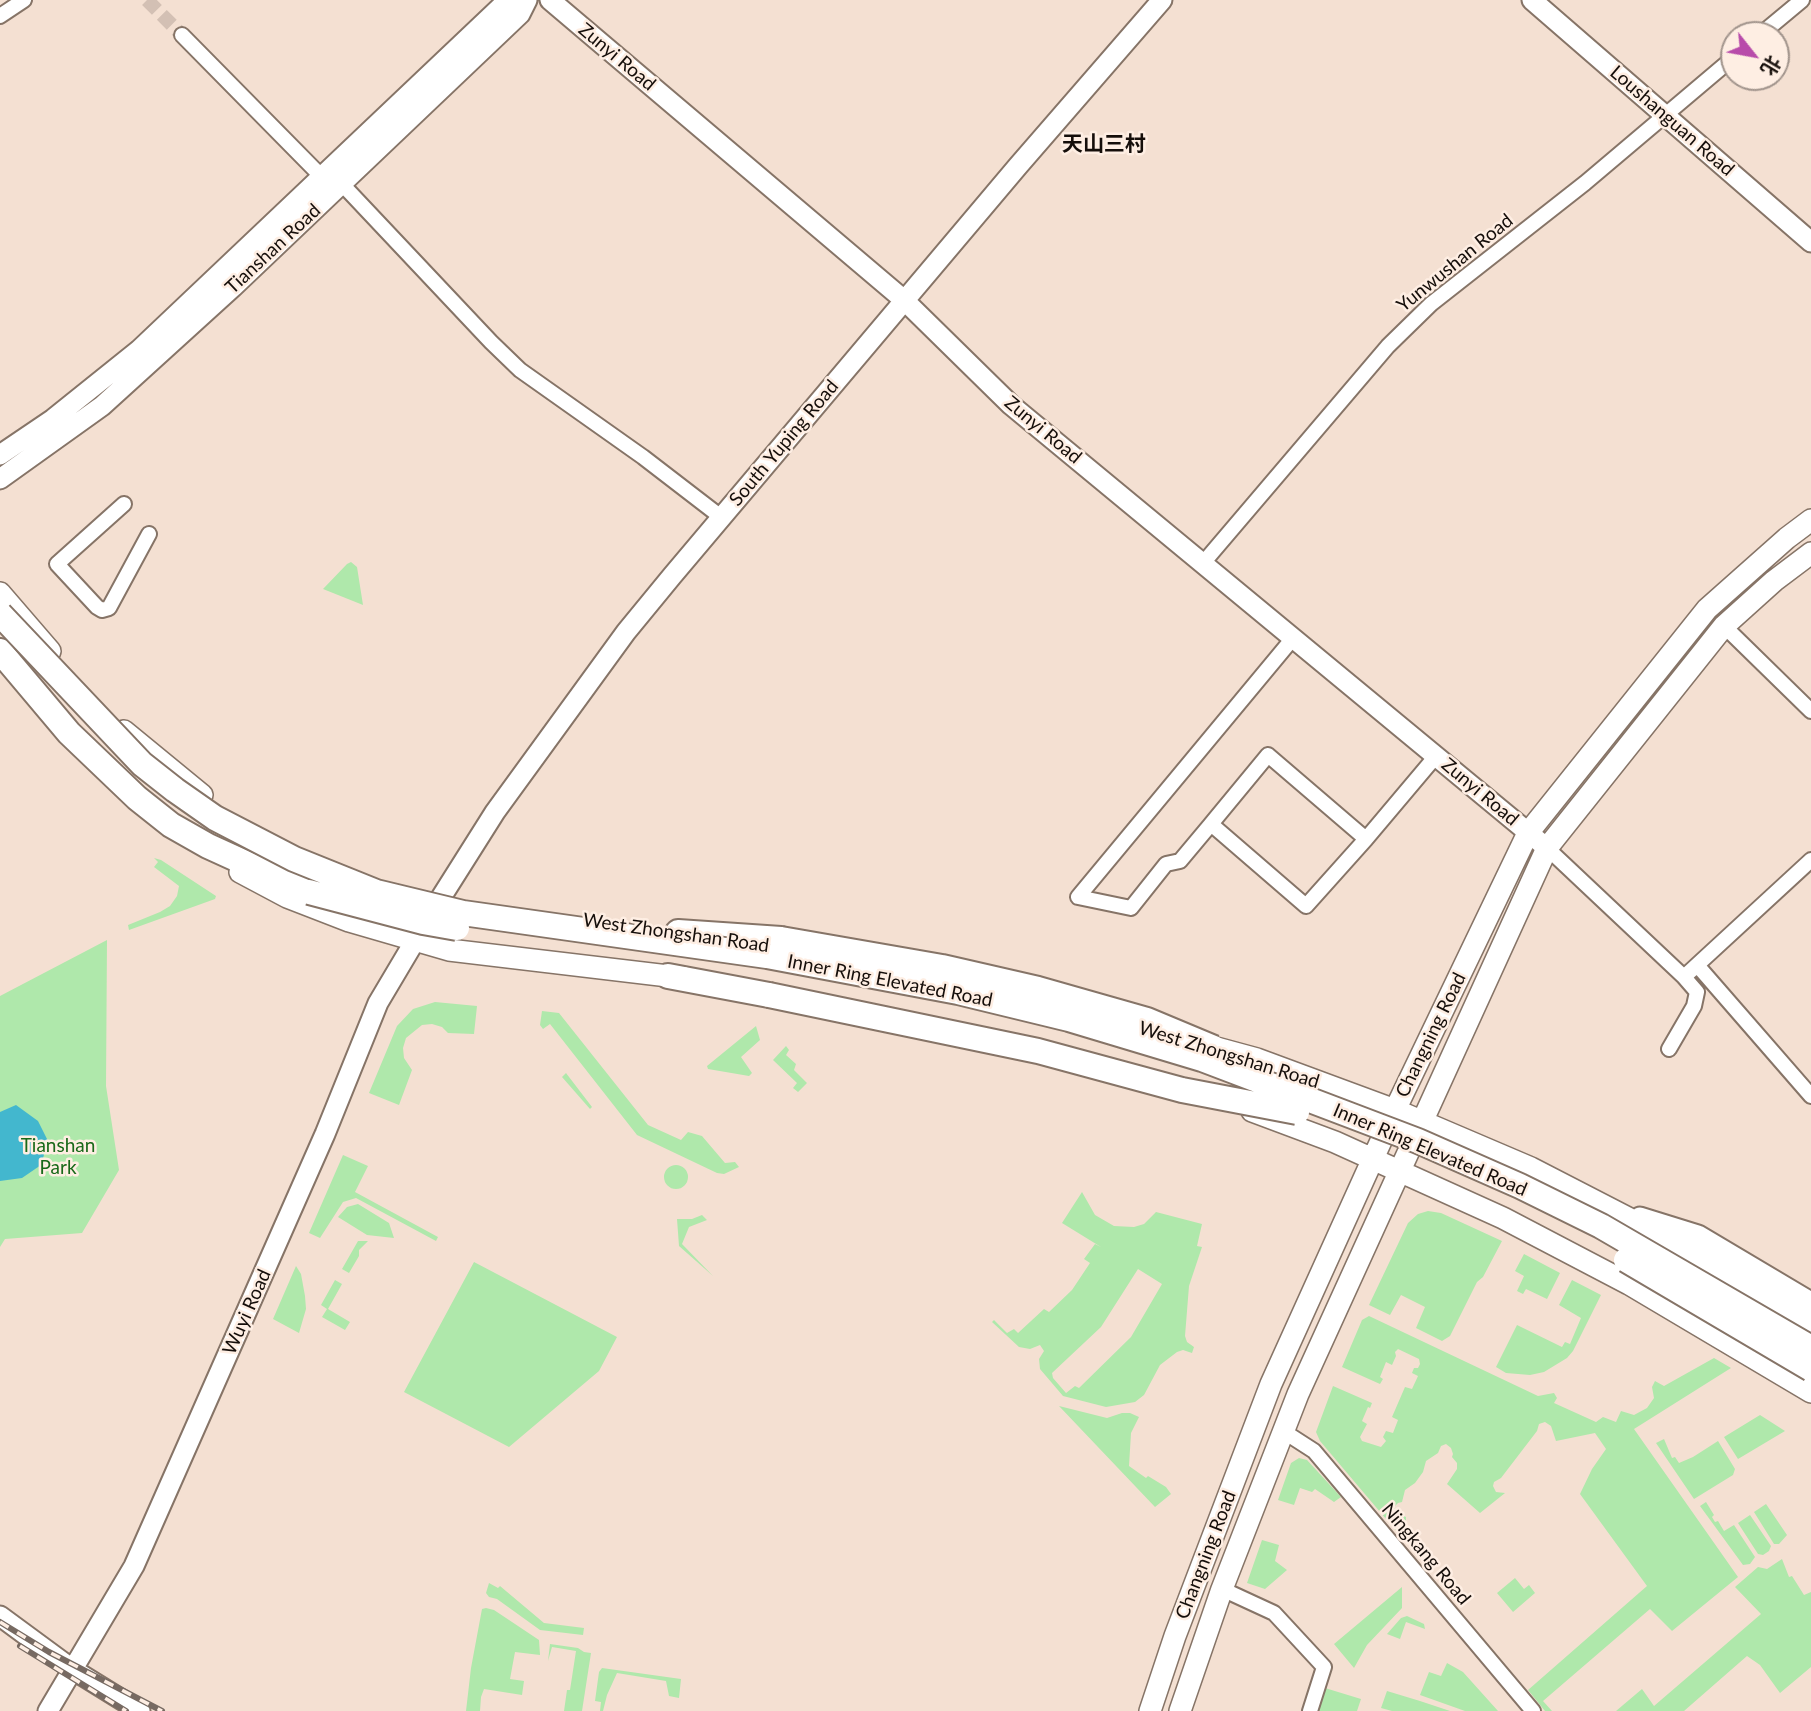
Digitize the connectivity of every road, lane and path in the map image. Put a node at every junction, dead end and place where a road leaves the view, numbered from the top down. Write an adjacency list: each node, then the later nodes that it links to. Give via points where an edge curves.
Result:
1 (24, 0): 8 (street)
2 (508, 0): 13 (street, Tianshan Road)
3 (527, 0): 14 (street, Tianshan Road, via 520,14)
4 (550, 0): 16 (street, Zunyi Road)
5 (1163, 0): 16 (street, South Yuping Road)
6 (1532, 0): 12 (street, Loushanguan Road)
7 (1802, 0): 9 (street)
8 (0, 16)
9 (1777, 21)
10 (181, 35): 13 (street)
11 (1720, 69): 12 (street, Yunwushan Road)
12 (1665, 115): 15 (street, Loushanguan Road); 24 (street, Yunwushan Road, via 1431,304 1379,356)
13 (322, 177): 17 (street, Tianshan Road, via 139,350)
14 (342, 184): 18 (street, Tianshan Road, via 102,406); 20 (street, via 520,370)
15 (1811, 242)
16 (904, 300): 20 (street, South Yuping Road); 24 (street, Zunyi Road, via 1011,405)
17 (0, 455)
18 (0, 479)
19 (124, 504): 22 (street, via 57,564 97,607 109,608)
20 (721, 517): 39 (street, South Yuping Road, via 554,729)
21 (1811, 520): 35 (main road, Changning Road, via 1707,609)
22 (149, 534)
23 (1811, 553): 27 (main road, Changning Road)
24 (1204, 562): 28 (street, Zunyi Road)
25 (0, 593): 39 (main road, West Zhongshan Road, via 102,713 240,823 299,856 371,887)
26 (0, 614): 49 (highway, Inner Ring Elevated Road, bridge, via 142,764 175,790 215,818 294,859 376,892 463,913 767,956 958,992 1069,1018)
27 (1724, 626): 31 (street); 37 (main road, Changning Road)
28 (1294, 637): 33 (street, Zunyi Road); 34 (street, via 1078,897 1132,908 1166,864 1180,861)
29 (0, 651): 32 (highway, Inner Ring Elevated Road)
30 (0, 664): 32 (highway); 41 (main road, via 127,802 171,834 286,897)
31 (1811, 711)
32 (69, 733): 48 (highway, Inner Ring Elevated Road, bridge, via 171,825 309,892 423,922 617,947 955,1008 1196,1073)
33 (1436, 756): 35 (street, Zunyi Road); 36 (street)
34 (1212, 824): 36 (street, via 1306,906); 36 (street, via 1268,755)
35 (1528, 833): 37 (street, Zunyi Road); 47 (main road, Changning Road)
36 (1366, 839)
37 (1547, 848): 44 (street); 49 (main road, Changning Road)
38 (1811, 860): 42 (street)
39 (435, 907): 40 (main road, West Zhongshan Road); 41 (street, Wuyi Road)
40 (678, 932): 47 (main road, West Zhongshan Road, via 884,966 1067,1005 1257,1059); 49 (highway, bridge, via 781,939 1038,989 1147,1020)
41 (415, 941): 43 (main road, via 449,950); 61 (street, Wuyi Road, via 378,1003 134,1566)
42 (1697, 965): 44 (street); 46 (street)
43 (668, 976): 48 (highway, bridge, via 1038,1051 1182,1090); 50 (main road, via 766,985 1014,1034 1209,1094)
44 (1684, 977): 45 (street, via 1696,992 1695,1006)
45 (1669, 1049)
46 (1811, 1096)
47 (1395, 1110): 49 (main road, West Zhongshan Road); 50 (main road, Changning Road)
48 (1297, 1112): 56 (highway, Inner Ring Elevated Road, bridge, via 1411,1156 1594,1241)
49 (1420, 1131): 51 (main road, Changning Road); 52 (main road, West Zhongshan Road, via 1531,1168); 55 (highway, Inner Ring Elevated Road, bridge, via 1601,1226)
50 (1373, 1160): 51 (main road); 64 (main road, Changning Road, via 1272,1384)
51 (1399, 1170): 57 (main road, via 1618,1278); 58 (main road, Changning Road)
52 (1610, 1208): 53 (street, via 1698,1235); 54 (main road, West Zhongshan Road)
53 (1811, 1302)
54 (1811, 1323)
55 (1811, 1348)
56 (1811, 1369)
57 (1811, 1392)
58 (1283, 1431): 59 (main road, Changning Road); 67 (street, Ningkang Road, via 1314,1451)
59 (1222, 1589): 65 (main road, Changning Road); 66 (street, via 1274,1613 1324,1667)
60 (0, 1616): 61 (street)
61 (72, 1669): 62 (street, Wuyi Road); 63 (street)
62 (48, 1711)
63 (140, 1711)
64 (1150, 1711)
65 (1180, 1711)
66 (1310, 1711)
67 (1533, 1711)

